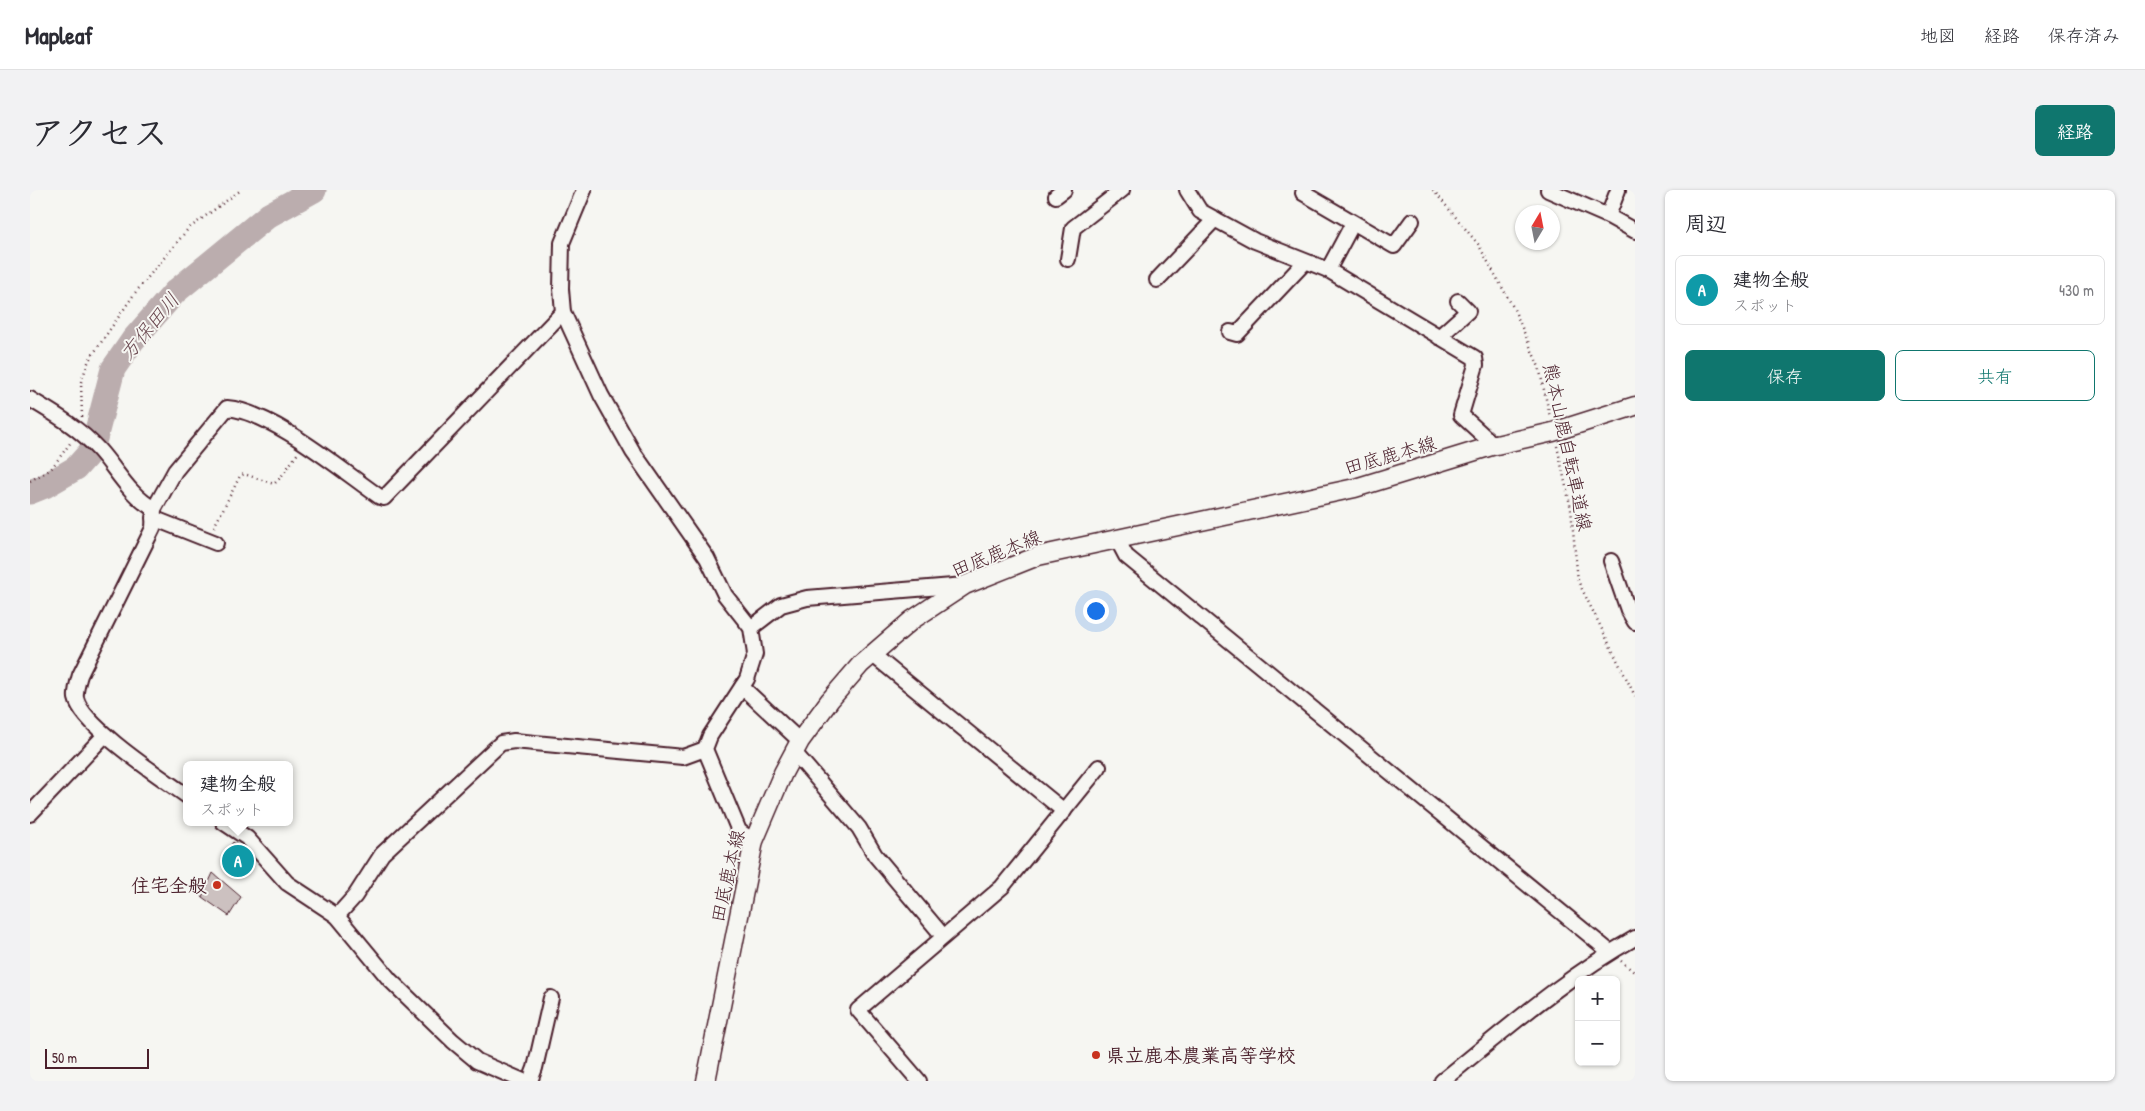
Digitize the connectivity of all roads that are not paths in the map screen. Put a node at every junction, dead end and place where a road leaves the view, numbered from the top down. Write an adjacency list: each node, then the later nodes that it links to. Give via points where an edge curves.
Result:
1 (584, 190): 17 (street, via 562,243)
2 (1122, 190): 12 (street, via 1073,228)
3 (1187, 190): 8 (street, via 1200,211)
4 (1305, 190): 10 (street, via 1303,193)
5 (1548, 190): 7 (street)
6 (1618, 190): 7 (street)
7 (1608, 216): 11 (street)
8 (1215, 219): 13 (street, via 1255,241); 15 (street)
9 (1412, 221): 10 (street, via 1394,246)
10 (1353, 223): 14 (street)
11 (1635, 231)
12 (1068, 259)
13 (1305, 262): 14 (street); 18 (street, via 1237,334)
14 (1328, 270): 19 (street)
15 (1157, 280)
16 (1458, 301): 19 (street, via 1468,311)
17 (563, 312): 23 (street, via 384,498 267,421 241,409 227,408 175,471); 29 (street, via 633,452 707,558 725,594)
18 (1230, 332)
19 (1439, 336): 22 (street, via 1475,358 1476,365 1461,415)
20 (30, 399): 23 (street, via 79,431)
21 (1635, 406): 22 (main road, 田底鹿本線)
22 (1495, 446): 24 (main road, 田底鹿本線, via 1356,488)
23 (154, 514): 25 (street); 32 (street, via 153,528 76,689 81,709)
24 (1117, 539): 27 (main road, 田底鹿本線, via 1038,556); 44 (street, via 1126,556)
25 (212, 541)
26 (1611, 561): 28 (street)
27 (966, 585): 29 (street, via 807,598 780,605); 30 (main road, 田底鹿本線, via 912,620)
28 (1635, 622)
29 (751, 628): 31 (street, via 755,654)
30 (872, 654): 33 (main road, 田底鹿本線, via 830,700); 37 (street)
31 (742, 687): 33 (street); 34 (street, via 710,736)
32 (105, 734): 36 (street); 38 (street)
33 (797, 747): 40 (main road, 田底鹿本線); 42 (street, via 859,828 875,855)
34 (705, 750): 40 (street, via 739,831); 41 (street, via 683,757 535,742 500,743 382,854 355,896)
35 (1100, 767): 37 (street)
36 (183, 793)
37 (1064, 810): 42 (street, via 1002,887)
38 (30, 814)
39 (229, 826): 41 (street, via 247,838 287,883)
40 (754, 841): 48 (main road, 田底鹿本線)
41 (337, 916): 46 (street, via 390,980 453,1041 477,1061)
42 (943, 936): 49 (street, via 858,1010)
43 (1635, 938): 44 (street)
44 (1610, 952): 50 (street, via 1568,980)
45 (551, 998): 47 (street)
46 (523, 1081)
47 (530, 1081)
48 (706, 1081)
49 (919, 1081)
50 (1442, 1081)

